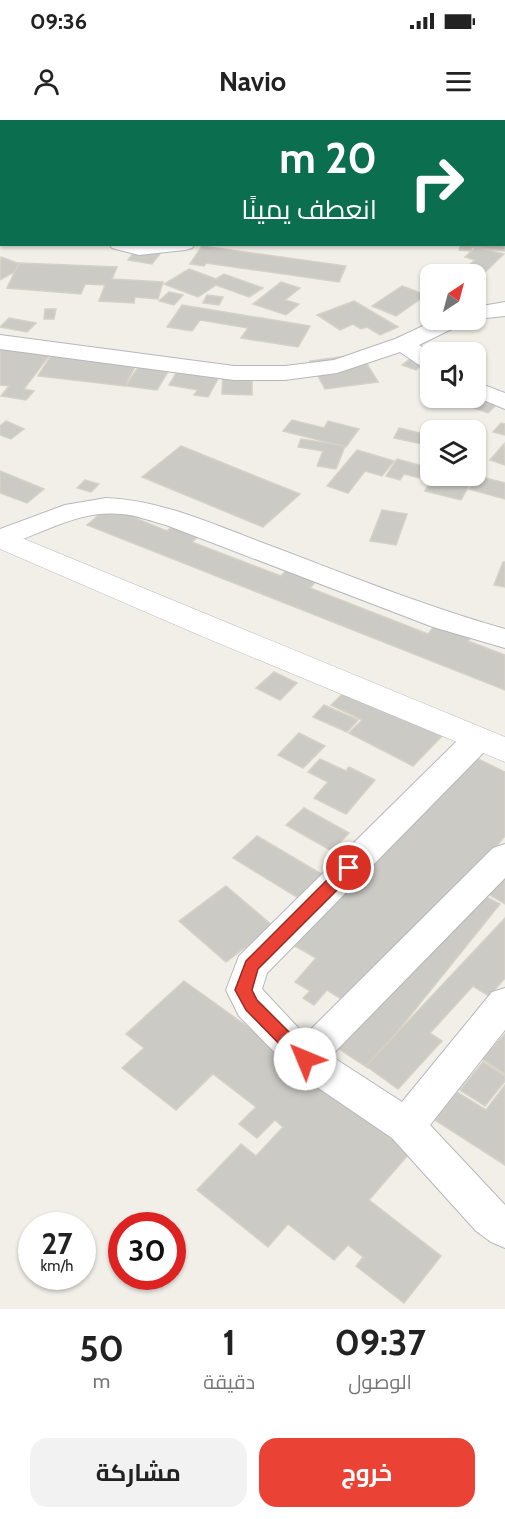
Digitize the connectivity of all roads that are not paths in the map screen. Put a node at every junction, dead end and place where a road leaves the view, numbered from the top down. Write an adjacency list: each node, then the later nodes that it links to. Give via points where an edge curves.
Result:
1 (127, 246): 2 (street)
2 (167, 246)
3 (505, 309): 4 (street)
4 (486, 312)
5 (432, 330): 7 (street)
6 (0, 342): 7 (street, via 234,373 337,366)
7 (403, 344): 8 (street)
8 (420, 356)
9 (486, 393): 10 (street)
10 (505, 402)
11 (0, 538): 12 (street, via 80,509 127,507 175,519 443,621); 13 (main road)
12 (505, 639)
13 (492, 744): 16 (street, via 251,966 243,990 252,1005)
14 (505, 857): 16 (street)
15 (505, 1003): 17 (street)
16 (305, 1059): 17 (street)
17 (406, 1126): 18 (street)
18 (500, 1215)

